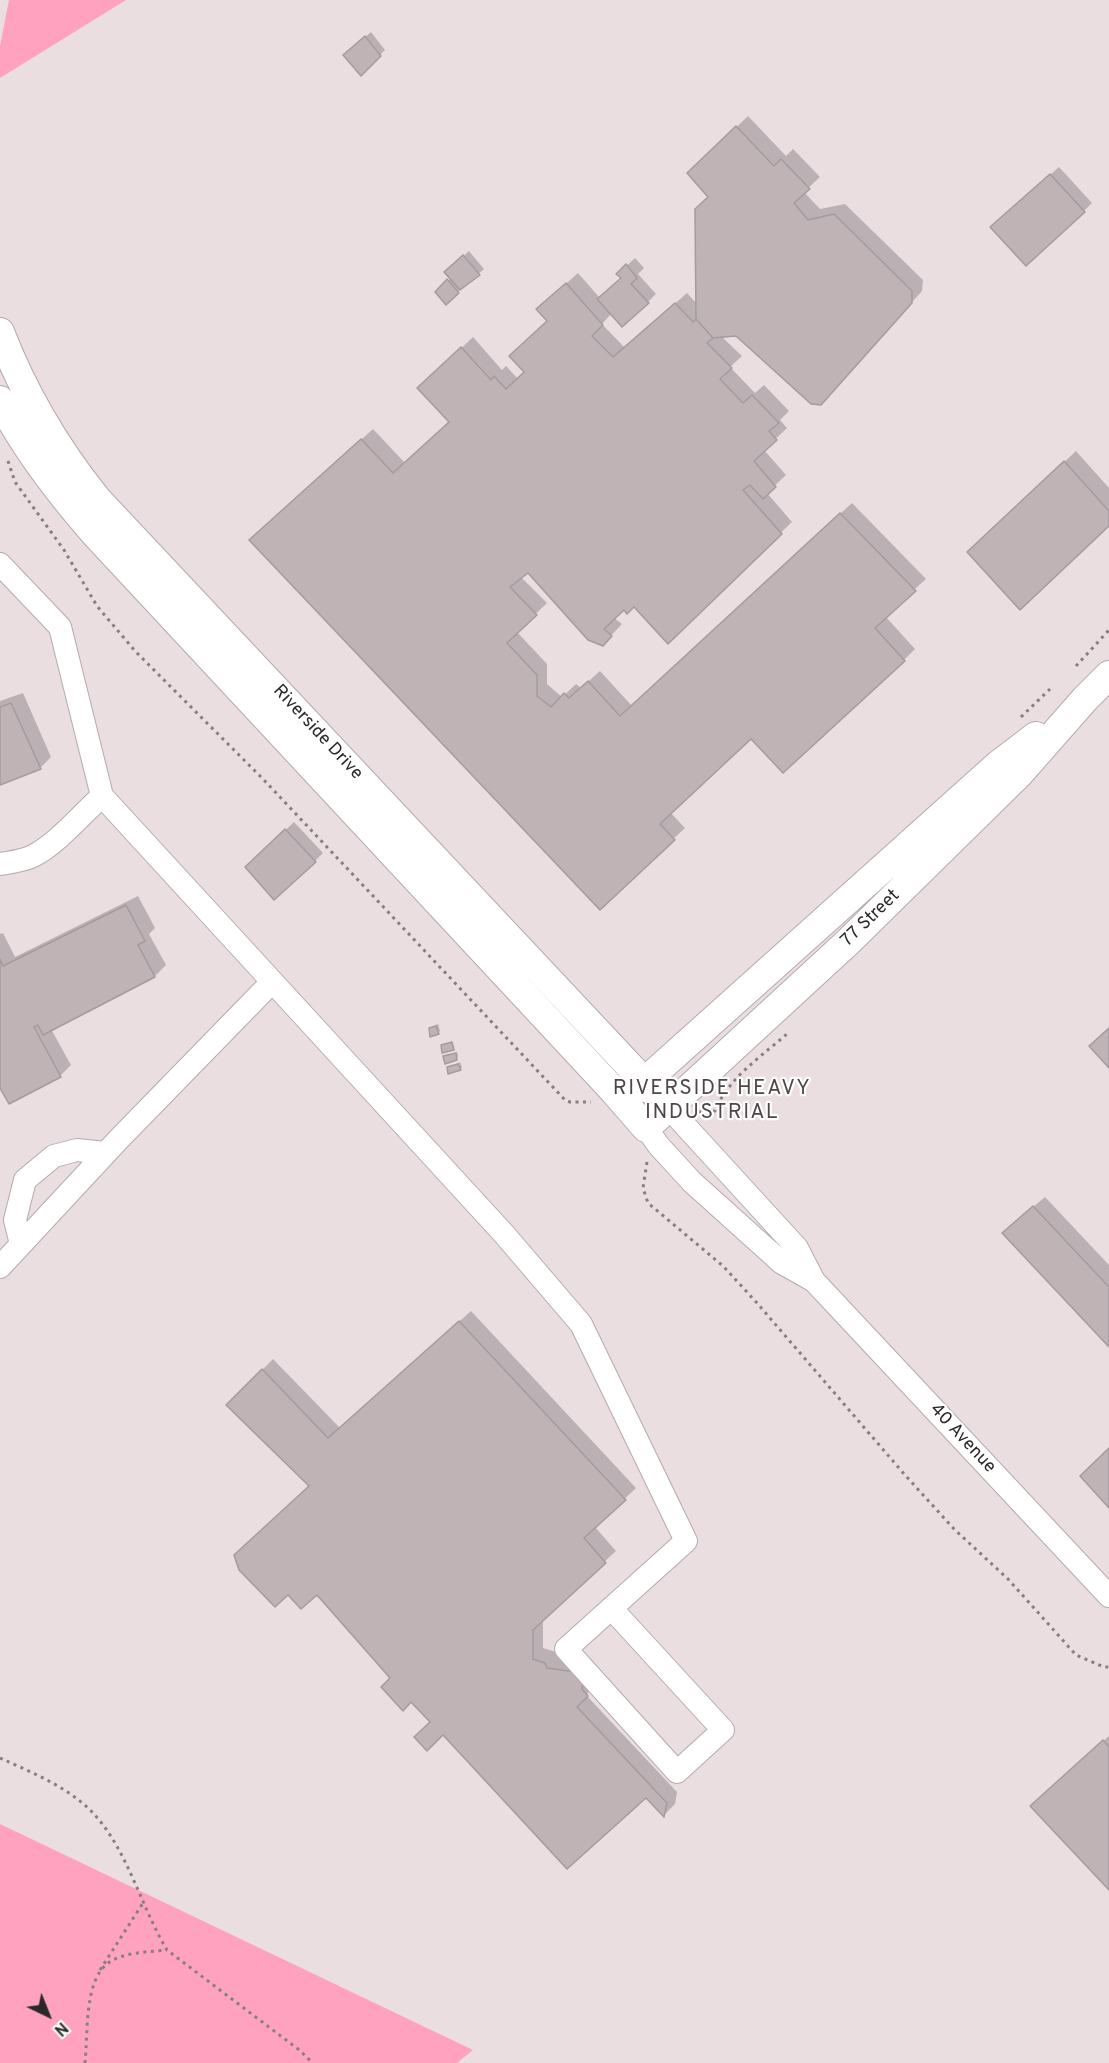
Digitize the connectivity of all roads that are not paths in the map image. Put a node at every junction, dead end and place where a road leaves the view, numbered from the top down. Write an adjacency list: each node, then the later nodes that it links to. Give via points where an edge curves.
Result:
1 (0, 332): 2 (main road, Riverside Drive)
2 (6, 368): 10 (main road, Riverside Drive, via 97,499)
3 (0, 400): 11 (main road, Riverside Drive, via 49,477 90,528)
4 (0, 564): 7 (street, via 60,627)
5 (1109, 675): 6 (main road, 77 Street)
6 (1085, 699): 10 (main road, 77 Street, via 998,765); 12 (main road, 77 Street, via 1019,774)
7 (102, 796): 8 (street, via 46,848 31,857); 9 (street)
8 (0, 864)
9 (272, 982): 14 (street); 19 (street, via 504,1234 581,1324 686,1541)
10 (645, 1082): 11 (main road, 77 Street); 12 (main road, Riverside Drive)
11 (612, 1101): 13 (main road, 40 Avenue)
12 (683, 1110): 13 (main road, 77 Street); 17 (street, 40 Avenue, via 797,1248)
13 (646, 1128): 17 (street, 40 Avenue, via 692,1182 782,1263)
14 (105, 1153): 15 (street); 15 (street, via 77,1150 54,1156 25,1180 15,1220)
15 (21, 1244): 16 (street)
16 (0, 1267)
17 (814, 1281): 18 (street, 40 Avenue)
18 (1109, 1596)
19 (610, 1608): 19 (street, via 723,1730 677,1772 566,1649)

